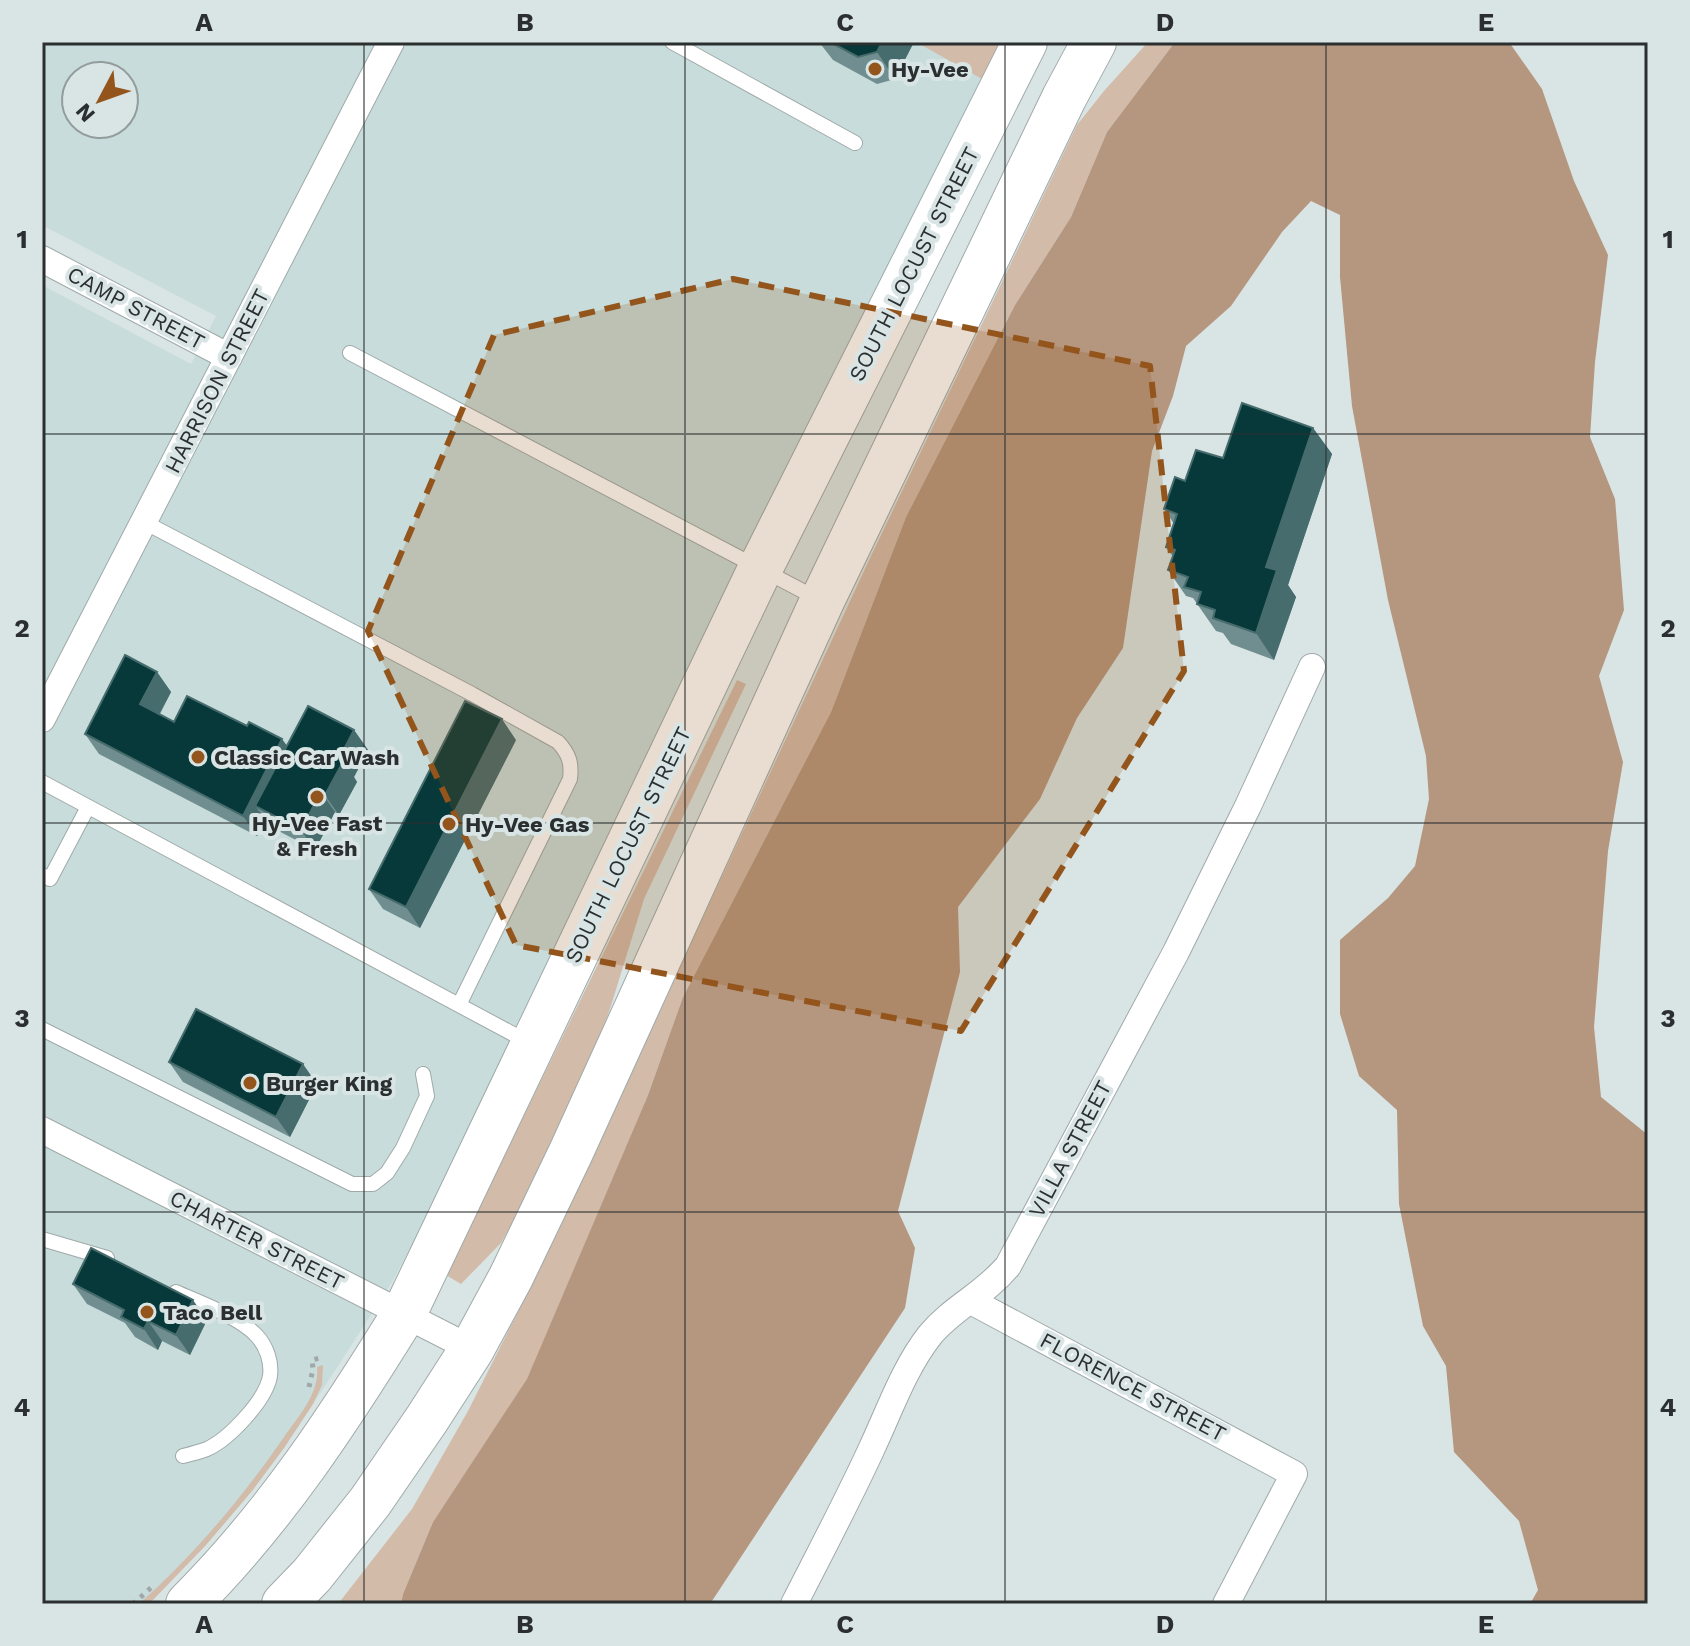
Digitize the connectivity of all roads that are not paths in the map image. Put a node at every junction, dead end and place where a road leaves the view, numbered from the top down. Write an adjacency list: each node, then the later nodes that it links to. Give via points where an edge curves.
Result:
1 (391, 42): 10 (street, HARRISON STREET)
2 (672, 42): 7 (lane)
3 (1094, 42): 6 (highway)
4 (1117, 42): 6 (highway)
5 (1022, 48): 12 (highway, SOUTH LOCUST STREET)
6 (1064, 98): 13 (highway)
7 (855, 143)
8 (42, 259): 10 (street, CAMP STREET)
9 (350, 353): 12 (lane)
10 (229, 357): 11 (street, HARRISON STREET)
11 (144, 522): 15 (street, HARRISON STREET); 19 (lane, via 472,694 558,742 567,753 570,779)
12 (761, 567): 13 (lane); 21 (highway, SOUTH LOCUST STREET)
13 (822, 601): 29 (highway, via 571,1152)
14 (1312, 667): 27 (street, VILLA STREET, via 1176,952 1008,1266)
15 (42, 719)
16 (42, 782): 17 (lane)
17 (88, 807): 18 (lane); 19 (lane)
18 (46, 877)
19 (459, 1005): 21 (lane)
20 (42, 1029): 22 (lane, via 352,1184 373,1184 387,1173 427,1096)
21 (532, 1045): 28 (highway, SOUTH LOCUST STREET)
22 (423, 1074)
23 (42, 1130): 28 (street, CHARTER STREET)
24 (42, 1239): 25 (lane)
25 (120, 1264)
26 (163, 1285): 30 (lane, via 247,1326 269,1356 270,1377 239,1425 208,1448)
27 (971, 1301): 33 (street, VILLA STREET, via 931,1334 913,1360); 34 (street, FLORENCE STREET, via 1294,1474)
28 (404, 1314): 29 (street, CHARTER STREET); 31 (highway, SOUTH LOCUST STREET, via 308,1464 251,1536)
29 (472, 1349): 32 (highway, via 370,1502)
30 (183, 1456)
31 (174, 1591)
32 (284, 1604)
33 (794, 1604)
34 (1226, 1604)

